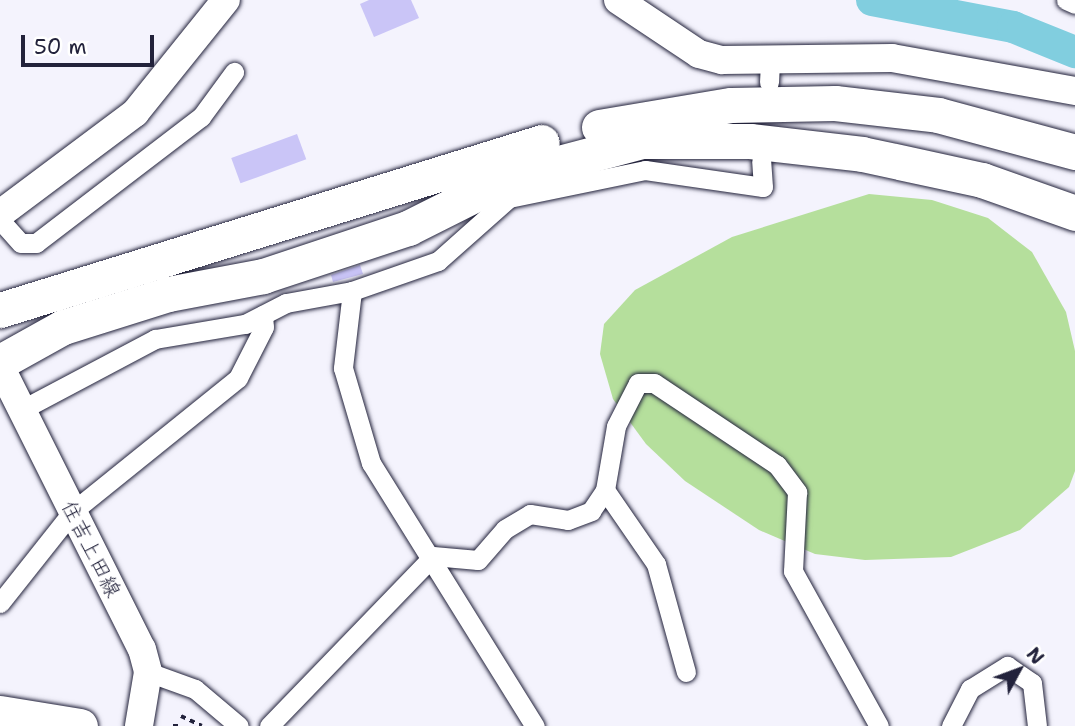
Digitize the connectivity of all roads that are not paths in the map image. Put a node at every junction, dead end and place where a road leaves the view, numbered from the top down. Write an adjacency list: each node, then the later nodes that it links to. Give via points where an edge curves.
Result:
1 (226, 0): 12 (street, via 135,113)
2 (618, 0): 6 (street, via 699,54 770,72 892,58)
3 (1066, 0): 4 (street)
4 (1075, 4)
5 (234, 72): 13 (street, via 201,117 36,243 21,243)
6 (1075, 91)
7 (642, 141): 10 (highway, via 755,129 870,130 972,146); 11 (highway, via 750,141 862,154 982,180); 17 (highway, via 524,172 408,228 263,276 168,294 63,327)
8 (1075, 152): 15 (highway, via 990,127 889,108 783,103 674,111 566,135)
9 (761, 160): 14 (street, via 763,187 645,170 509,198 438,261)
10 (1075, 176)
11 (1075, 213)
12 (0, 214)
13 (0, 220)
14 (352, 291): 16 (street, via 286,303); 21 (street, via 344,368 354,414 403,521)
15 (0, 310)
16 (263, 315): 18 (street, via 245,324 155,339); 20 (street, via 264,327 238,378)
17 (2, 363): 18 (street, 住吉上田線)
18 (21, 410): 20 (street, 住吉上田線)
19 (605, 490): 21 (street, via 591,511 568,520 530,514 505,530 478,560); 24 (street, via 656,564); 31 (street, via 616,426 638,383 654,383 777,465 797,492 793,571)
20 (72, 512): 22 (street); 23 (street, 住吉上田線)
21 (433, 556): 29 (street); 30 (street)
22 (0, 603)
23 (148, 672): 27 (street); 28 (street, via 195,689)
24 (686, 672)
25 (0, 713): 26 (highway)
26 (80, 726)
27 (139, 726)
28 (239, 726)
29 (269, 726)
30 (536, 726)
31 (879, 726)
32 (951, 726): 33 (street, via 970,689 1007,666 1032,683)
33 (1037, 726)

